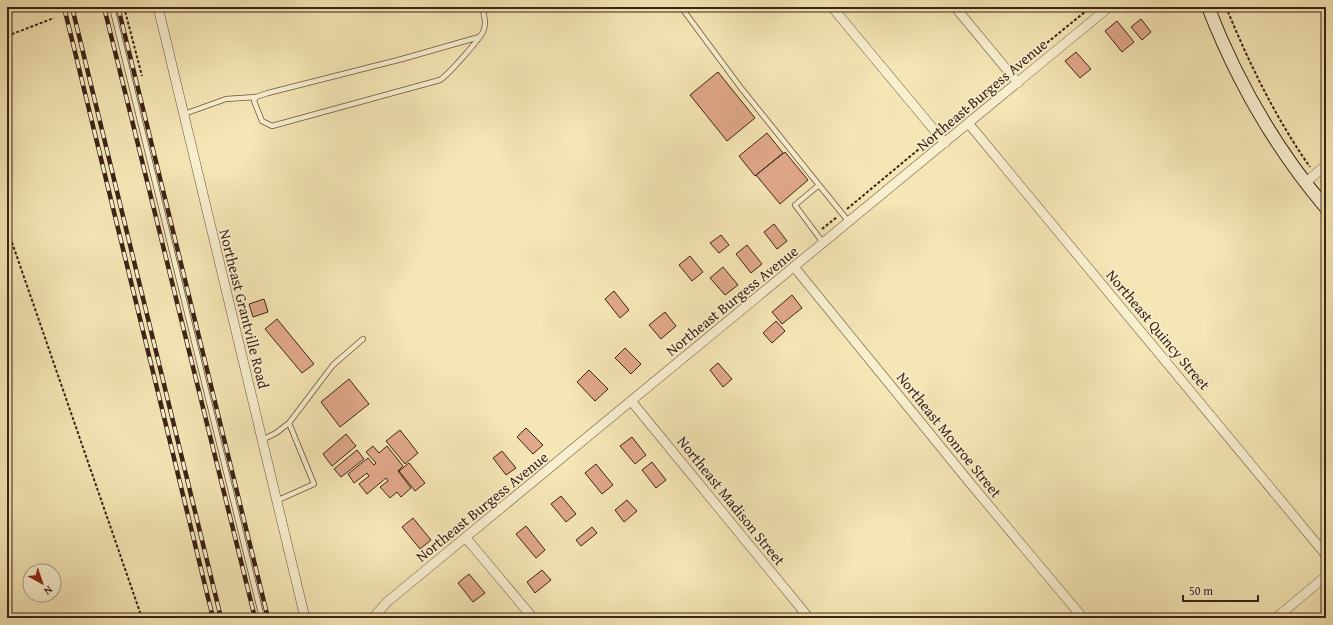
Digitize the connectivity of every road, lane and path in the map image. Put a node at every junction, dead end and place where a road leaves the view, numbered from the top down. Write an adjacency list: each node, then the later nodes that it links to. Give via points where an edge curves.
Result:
1 (112, 7): 45 (lane)
2 (124, 7): 16 (path)
3 (158, 7): 19 (street, Northeast Grantville Road)
4 (482, 7): 14 (lane, via 485,21)
5 (681, 7): 26 (lane, via 741,88)
6 (832, 7): 21 (street)
7 (955, 7): 15 (street)
8 (1091, 7): 15 (path)
9 (1109, 7): 17 (street, Northeast Burgess Avenue)
10 (1208, 7): 25 (main road, via 1224,49 1259,113)
11 (1226, 7): 24 (path, via 1266,96)
12 (54, 18): 13 (path)
13 (7, 36)
14 (479, 37): 18 (lane); 18 (lane, via 440,80 307,117 272,126 262,121 254,102)
15 (1010, 73): 17 (street); 21 (path)
16 (142, 76)
17 (1018, 83): 20 (street, Northeast Burgess Avenue)
18 (256, 97): 19 (lane, via 226,99)
19 (183, 114): 38 (street, Northeast Grantville Road)
20 (969, 124): 22 (street, Northeast Burgess Avenue); 41 (street, Northeast Quincy Street)
21 (938, 134): 22 (street); 29 (path)
22 (945, 143): 30 (street, Northeast Burgess Avenue)
23 (1326, 166): 24 (street)
24 (1315, 175): 25 (street); 27 (path)
25 (1305, 183): 28 (main road)
26 (819, 185): 29 (lane); 32 (lane, via 795,206)
27 (1326, 188)
28 (1326, 208)
29 (842, 212): 30 (lane); 32 (path)
30 (850, 222): 33 (street, Northeast Burgess Avenue)
31 (7, 228): 44 (path)
32 (817, 234): 33 (lane)
33 (824, 244): 34 (street, Northeast Burgess Avenue)
34 (795, 268): 36 (street, Northeast Burgess Avenue); 51 (street, Northeast Monroe Street)
35 (363, 339): 37 (lane, via 333,365)
36 (632, 402): 40 (street, Northeast Burgess Avenue); 50 (street, Northeast Madison Street)
37 (289, 423): 38 (lane); 39 (lane, via 314,484)
38 (262, 440): 39 (street, Northeast Grantville Road)
39 (276, 501): 46 (street, Northeast Grantville Road)
40 (466, 538): 43 (street, Northeast Burgess Avenue); 49 (street)
41 (1326, 555)
42 (1326, 576): 52 (street)
43 (387, 602): 47 (street); 48 (street, Northeast Burgess Avenue)
44 (142, 618)
45 (262, 618)
46 (305, 618)
47 (367, 618)
48 (373, 618)
49 (533, 618)
50 (809, 618)
51 (1083, 618)
52 (1276, 618)

